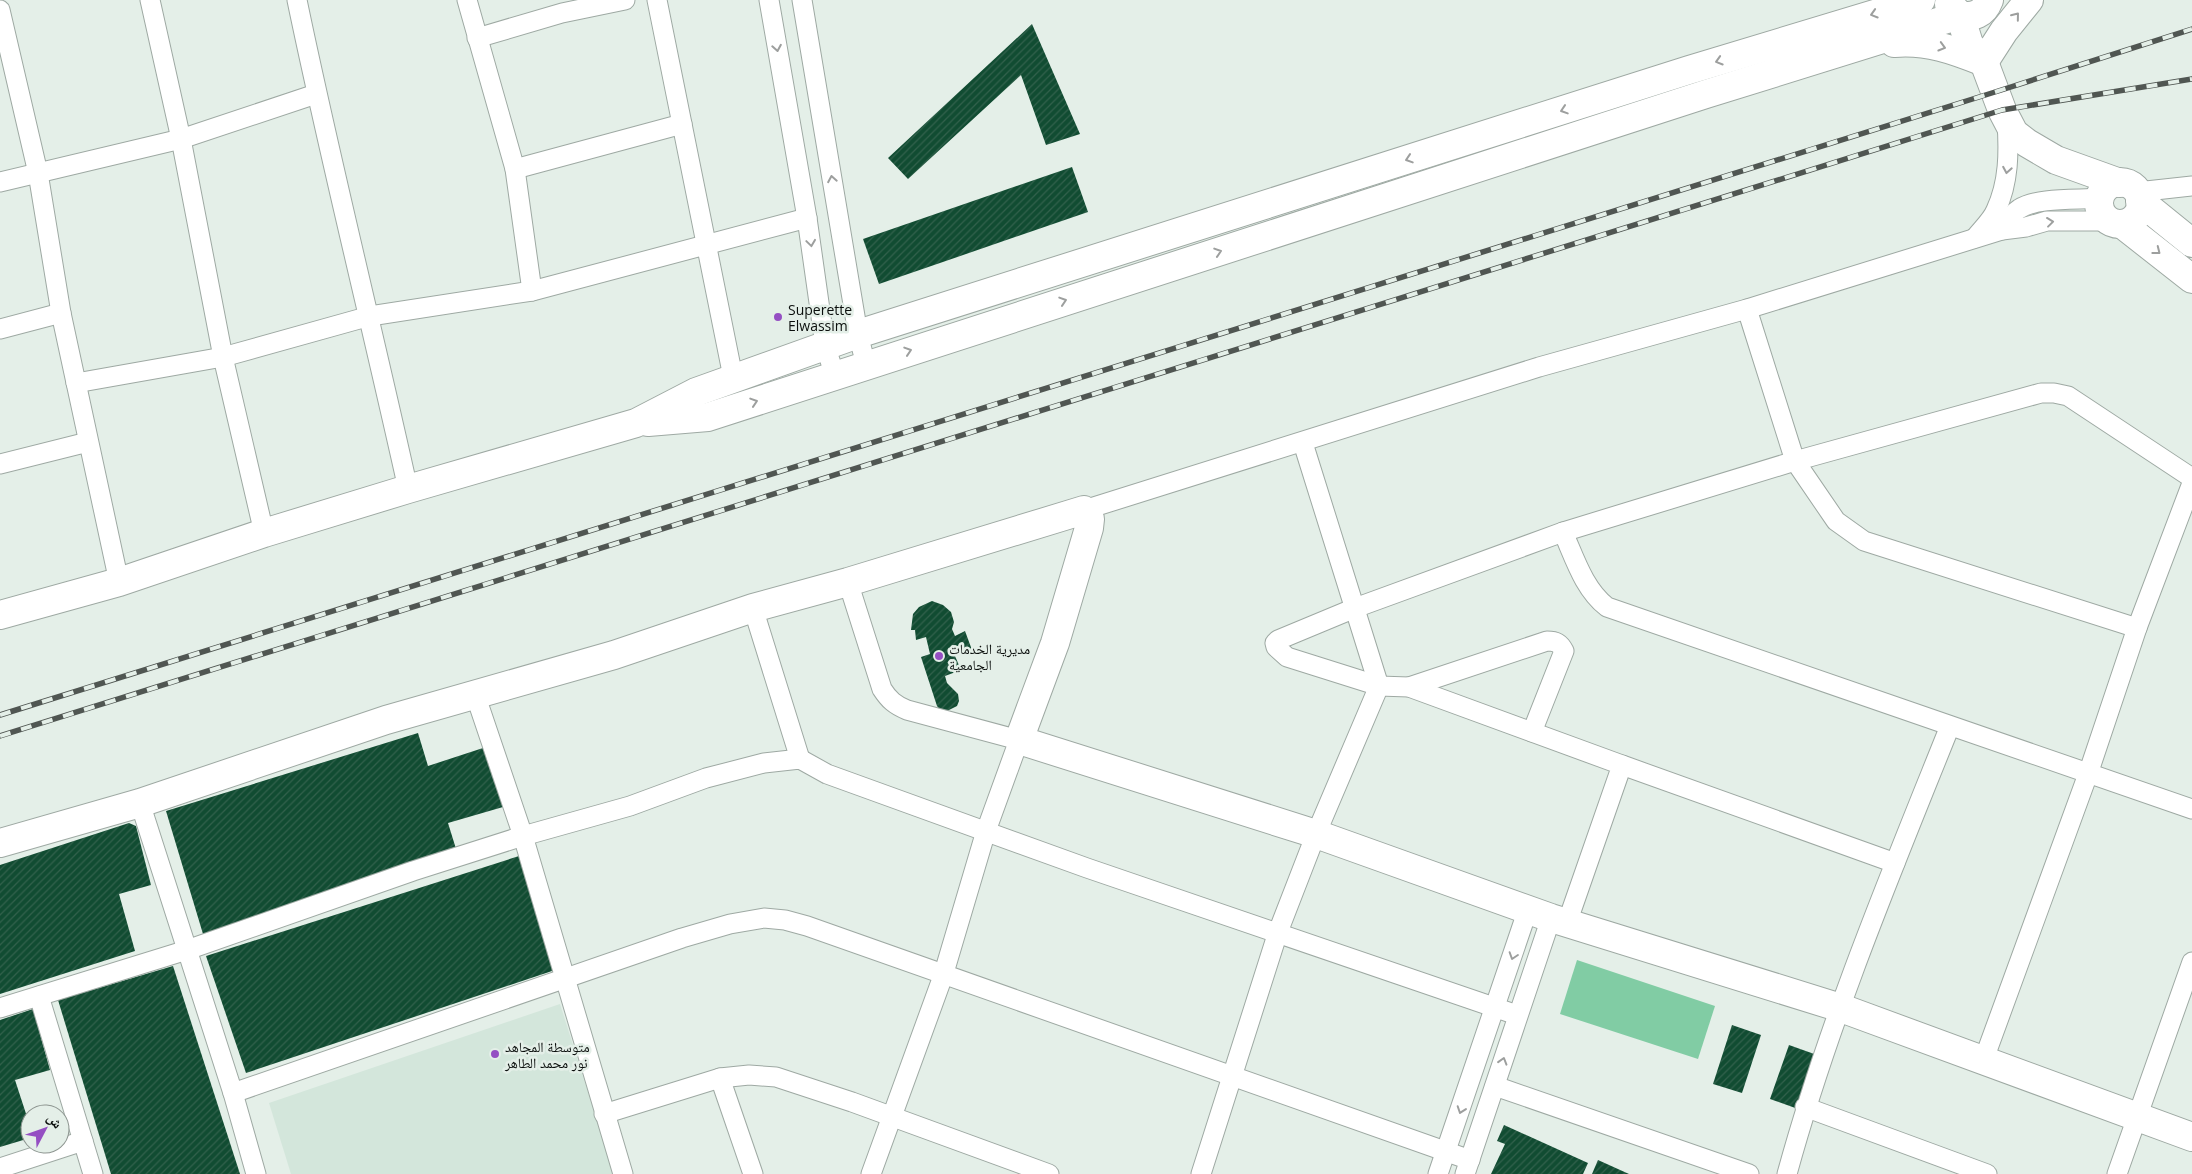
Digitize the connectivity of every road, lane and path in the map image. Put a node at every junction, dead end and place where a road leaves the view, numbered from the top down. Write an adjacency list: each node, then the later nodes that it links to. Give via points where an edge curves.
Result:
1 (150, 0): 18 (street)
2 (297, 0): 15 (street)
3 (467, 0): 12 (street)
4 (625, 0): 12 (street, via 562,13)
5 (657, 0): 17 (street)
6 (769, 0): 24 (street, one-way to 24)
7 (802, 0): 35 (street, one-way to 7)
8 (1921, 0): 35 (street, one-way to 35, via 1660,79)
9 (2029, 0): 14 (street, one-way to 9)
10 (1977, 5): 13 (street); 14 (street, via 1969,44)
11 (1, 18): 20 (street)
12 (478, 38): 19 (street)
13 (1859, 46): 14 (street, one-way to 14, via 1914,41); 38 (street, one-way to 13)
14 (1984, 62): 16 (street)
15 (316, 94): 18 (street); 33 (street)
16 (2007, 122): 23 (street, via 2027,144); 26 (street, one-way to 26, via 2009,153 2003,190 1996,211)
17 (682, 124): 19 (street); 28 (street)
18 (181, 140): 20 (street); 37 (street)
19 (514, 169): 30 (street)
20 (38, 173): 21 (street); 32 (street)
21 (0, 182)
22 (2192, 186): 23 (street)
23 (2119, 202): 25 (street, one-way to 23, via 2026,227); 25 (street, via 2032,203 2019,208); 27 (street); 29 (street, one-way to 29)
24 (807, 218): 28 (street); 36 (street, one-way to 36)
25 (2002, 230): 26 (street)
26 (1975, 238): 31 (street)
27 (2192, 243)
28 (708, 244): 30 (street); 40 (street)
29 (2192, 279)
30 (532, 291): 33 (street)
31 (1747, 309): 44 (street, via 1539,367); 45 (street)
32 (61, 313): 34 (street); 41 (street)
33 (370, 316): 37 (street); 49 (street)
34 (0, 329)
35 (858, 334): 36 (street); 38 (street)
36 (825, 345): 39 (street); 40 (street)
37 (223, 357): 41 (street); 52 (street)
38 (866, 365): 39 (street)
39 (835, 376): 42 (street, one-way to 39, via 708,417)
40 (733, 377): 42 (street)
41 (76, 383): 43 (street)
42 (636, 423): 49 (street)
43 (88, 442): 46 (street); 53 (street)
44 (1304, 443): 50 (street); 56 (street)
45 (1795, 461): 47 (street, via 2031,396 2054,393 2068,396); 51 (street); 58 (street, via 1836,521 1864,541)
46 (0, 464)
47 (2192, 478)
48 (2192, 483): 58 (street)
49 (408, 489): 52 (street)
50 (1084, 510): 54 (street); 64 (street, via 1090,519 1089,528 1055,642)
51 (1564, 532): 56 (street); 62 (street, via 1587,586 1607,607)
52 (264, 533): 53 (street)
53 (119, 582): 57 (street)
54 (848, 582): 55 (street); 64 (street, via 882,689 889,700 908,710)
55 (753, 608): 61 (street, via 614,655); 65 (street)
56 (1355, 608): 59 (street); 59 (street, via 1282,637 1275,643 1276,648 1287,657)
57 (0, 616)
58 (2137, 628): 67 (street)
59 (1379, 686): 60 (street); 71 (street)
60 (1409, 687): 63 (street); 63 (street, via 1555,641 1564,651)
61 (475, 694): 68 (street, via 386,720); 72 (street)
62 (1950, 726): 67 (street); 74 (street)
63 (1532, 732): 66 (street)
64 (1019, 740): 70 (street); 71 (street)
65 (800, 759): 70 (street, via 827,774); 72 (street, via 764,763 706,778 630,806)
66 (1622, 765): 74 (street); 75 (street)
67 (2088, 774): 69 (street); 86 (street)
68 (140, 803): 73 (street); 77 (street)
69 (2192, 809)
70 (986, 830): 76 (street, via 1087,868); 79 (street)
71 (1316, 834): 75 (street); 76 (street)
72 (522, 836): 77 (street); 80 (street)
73 (0, 843)
74 (1895, 863): 84 (street)
75 (1549, 917): 82 (street, one-way to 82); 84 (street); 85 (street)
76 (1278, 932): 82 (street); 88 (street)
77 (186, 950): 81 (street); 90 (street)
78 (2192, 962): 94 (street)
79 (942, 976): 80 (street, via 807,926 764,918 682,938); 88 (street); 93 (street)
80 (564, 980): 90 (street); 92 (street)
81 (39, 996): 83 (street); 96 (street)
82 (1497, 1007): 85 (street); 97 (street, one-way to 97)
83 (0, 1008)
84 (1841, 1008): 86 (street); 91 (street)
85 (1517, 1014): 89 (street, one-way to 85)
86 (1984, 1059): 94 (street)
87 (720, 1078): 92 (street); 93 (street, via 776,1077); 103 (street)
88 (1232, 1078): 97 (street); 106 (street)
89 (1495, 1086): 98 (street); 108 (street)
90 (233, 1093): 101 (street)
91 (1805, 1107): 109 (street); 110 (street)
92 (604, 1114): 102 (street)
93 (891, 1117): 104 (street); 105 (street)
94 (2137, 1118): 95 (street); 111 (street)
95 (2192, 1137)
96 (83, 1141): 99 (street); 100 (street)
97 (1446, 1152): 98 (street); 107 (street)
98 (1467, 1167)
99 (0, 1168)
100 (93, 1174)
101 (256, 1174)
102 (623, 1174)
103 (753, 1174)
104 (870, 1174)
105 (1049, 1174)
106 (1201, 1174)
107 (1438, 1174)
108 (1748, 1174)
109 (1787, 1174)
110 (1987, 1174)
111 (2117, 1174)

